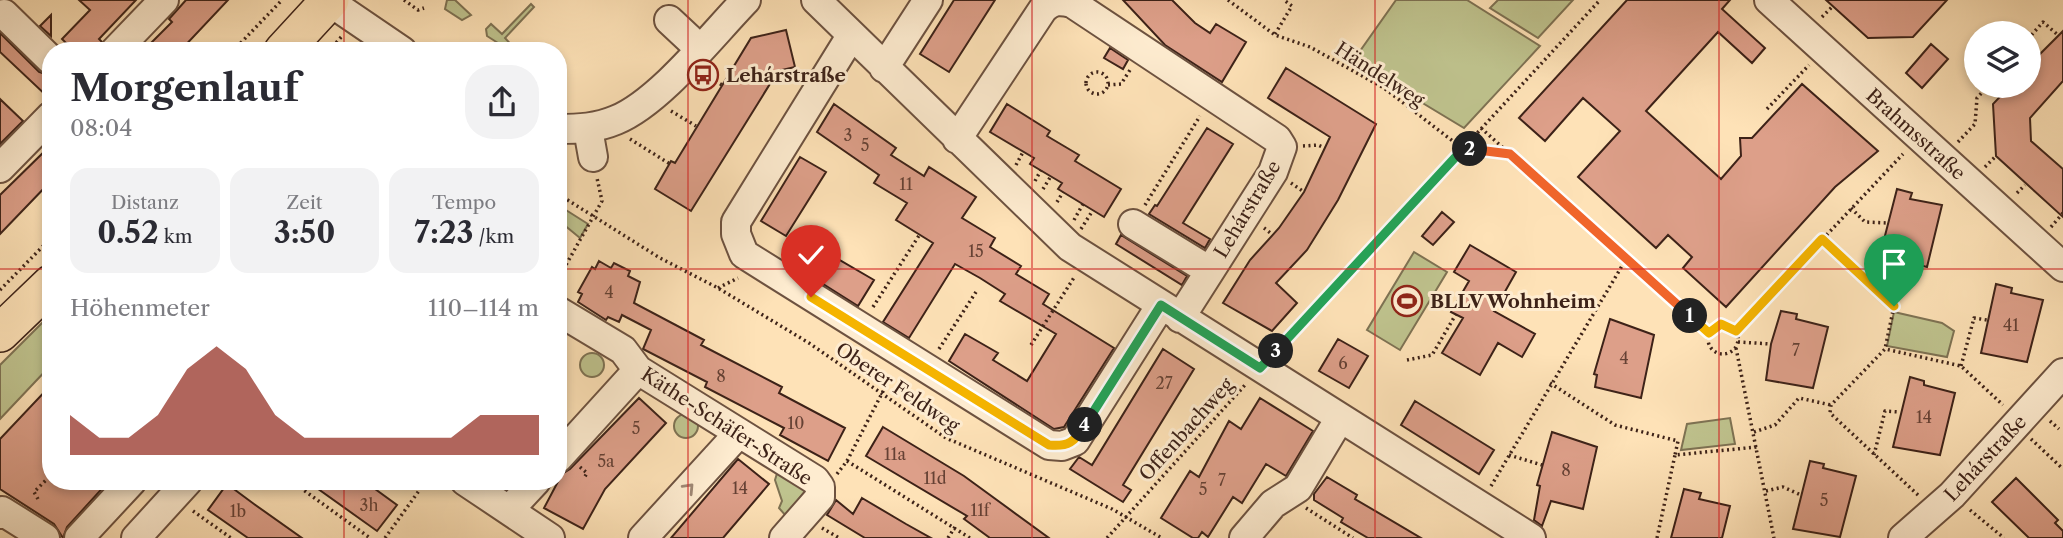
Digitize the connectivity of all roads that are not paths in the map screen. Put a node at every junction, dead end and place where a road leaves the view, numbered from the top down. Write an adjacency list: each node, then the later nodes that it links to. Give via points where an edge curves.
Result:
1 (164, 0): 11 (street)
2 (328, 0): 12 (main road); 13 (street)
3 (746, 0): 14 (street)
4 (816, 0): 10 (street)
5 (928, 0): 16 (street)
6 (1061, 0): 20 (street, Lehárstraße, via 1043,9); 25 (street, Lehárstraße, via 1277,139 1282,147 1273,172)
7 (1769, 0): 24 (street, Brahmsstraße)
8 (5, 9): 15 (street)
9 (669, 20): 14 (street)
10 (851, 36): 16 (street); 27 (street, Lehárstraße, via 736,222 744,254 1049,445 1075,441)
11 (124, 42)
12 (291, 42)
13 (389, 42)
14 (700, 49): 18 (street, via 649,98 618,119)
15 (42, 50)
16 (884, 68): 20 (street)
17 (42, 125): 22 (street)
18 (596, 126): 19 (street); 21 (street)
19 (567, 128)
20 (957, 139): 27 (street, via 1044,224 1086,258)
21 (593, 157)
22 (0, 168)
23 (1133, 224): 25 (street)
24 (2063, 268)
25 (1210, 271): 27 (street, Lehárstraße)
26 (42, 293): 29 (main road)
27 (1170, 312): 32 (street)
28 (567, 316): 30 (street, Käthe-Schäfer-Straße, via 623,350)
29 (0, 333)
30 (638, 370): 33 (street, Käthe-Schäfer-Straße); 34 (street)
31 (2063, 373): 49 (street, Lehárstraße, via 1943,503)
32 (1340, 418): 47 (street, via 1298,488 1273,504); 48 (street)
33 (739, 433): 45 (street, one-way to 33); 46 (street, Käthe-Schäfer-Straße, via 820,487 820,497)
34 (567, 448)
35 (124, 490): 42 (street)
36 (180, 490): 43 (street)
37 (479, 490): 39 (street)
38 (528, 490): 39 (street)
39 (509, 510): 44 (street)
40 (0, 514): 41 (street, via 2,511)
41 (45, 538)
42 (79, 538)
43 (136, 538)
44 (550, 538)
45 (643, 538)
46 (784, 538)
47 (1244, 538)
48 (1531, 538)
49 (1903, 538)

